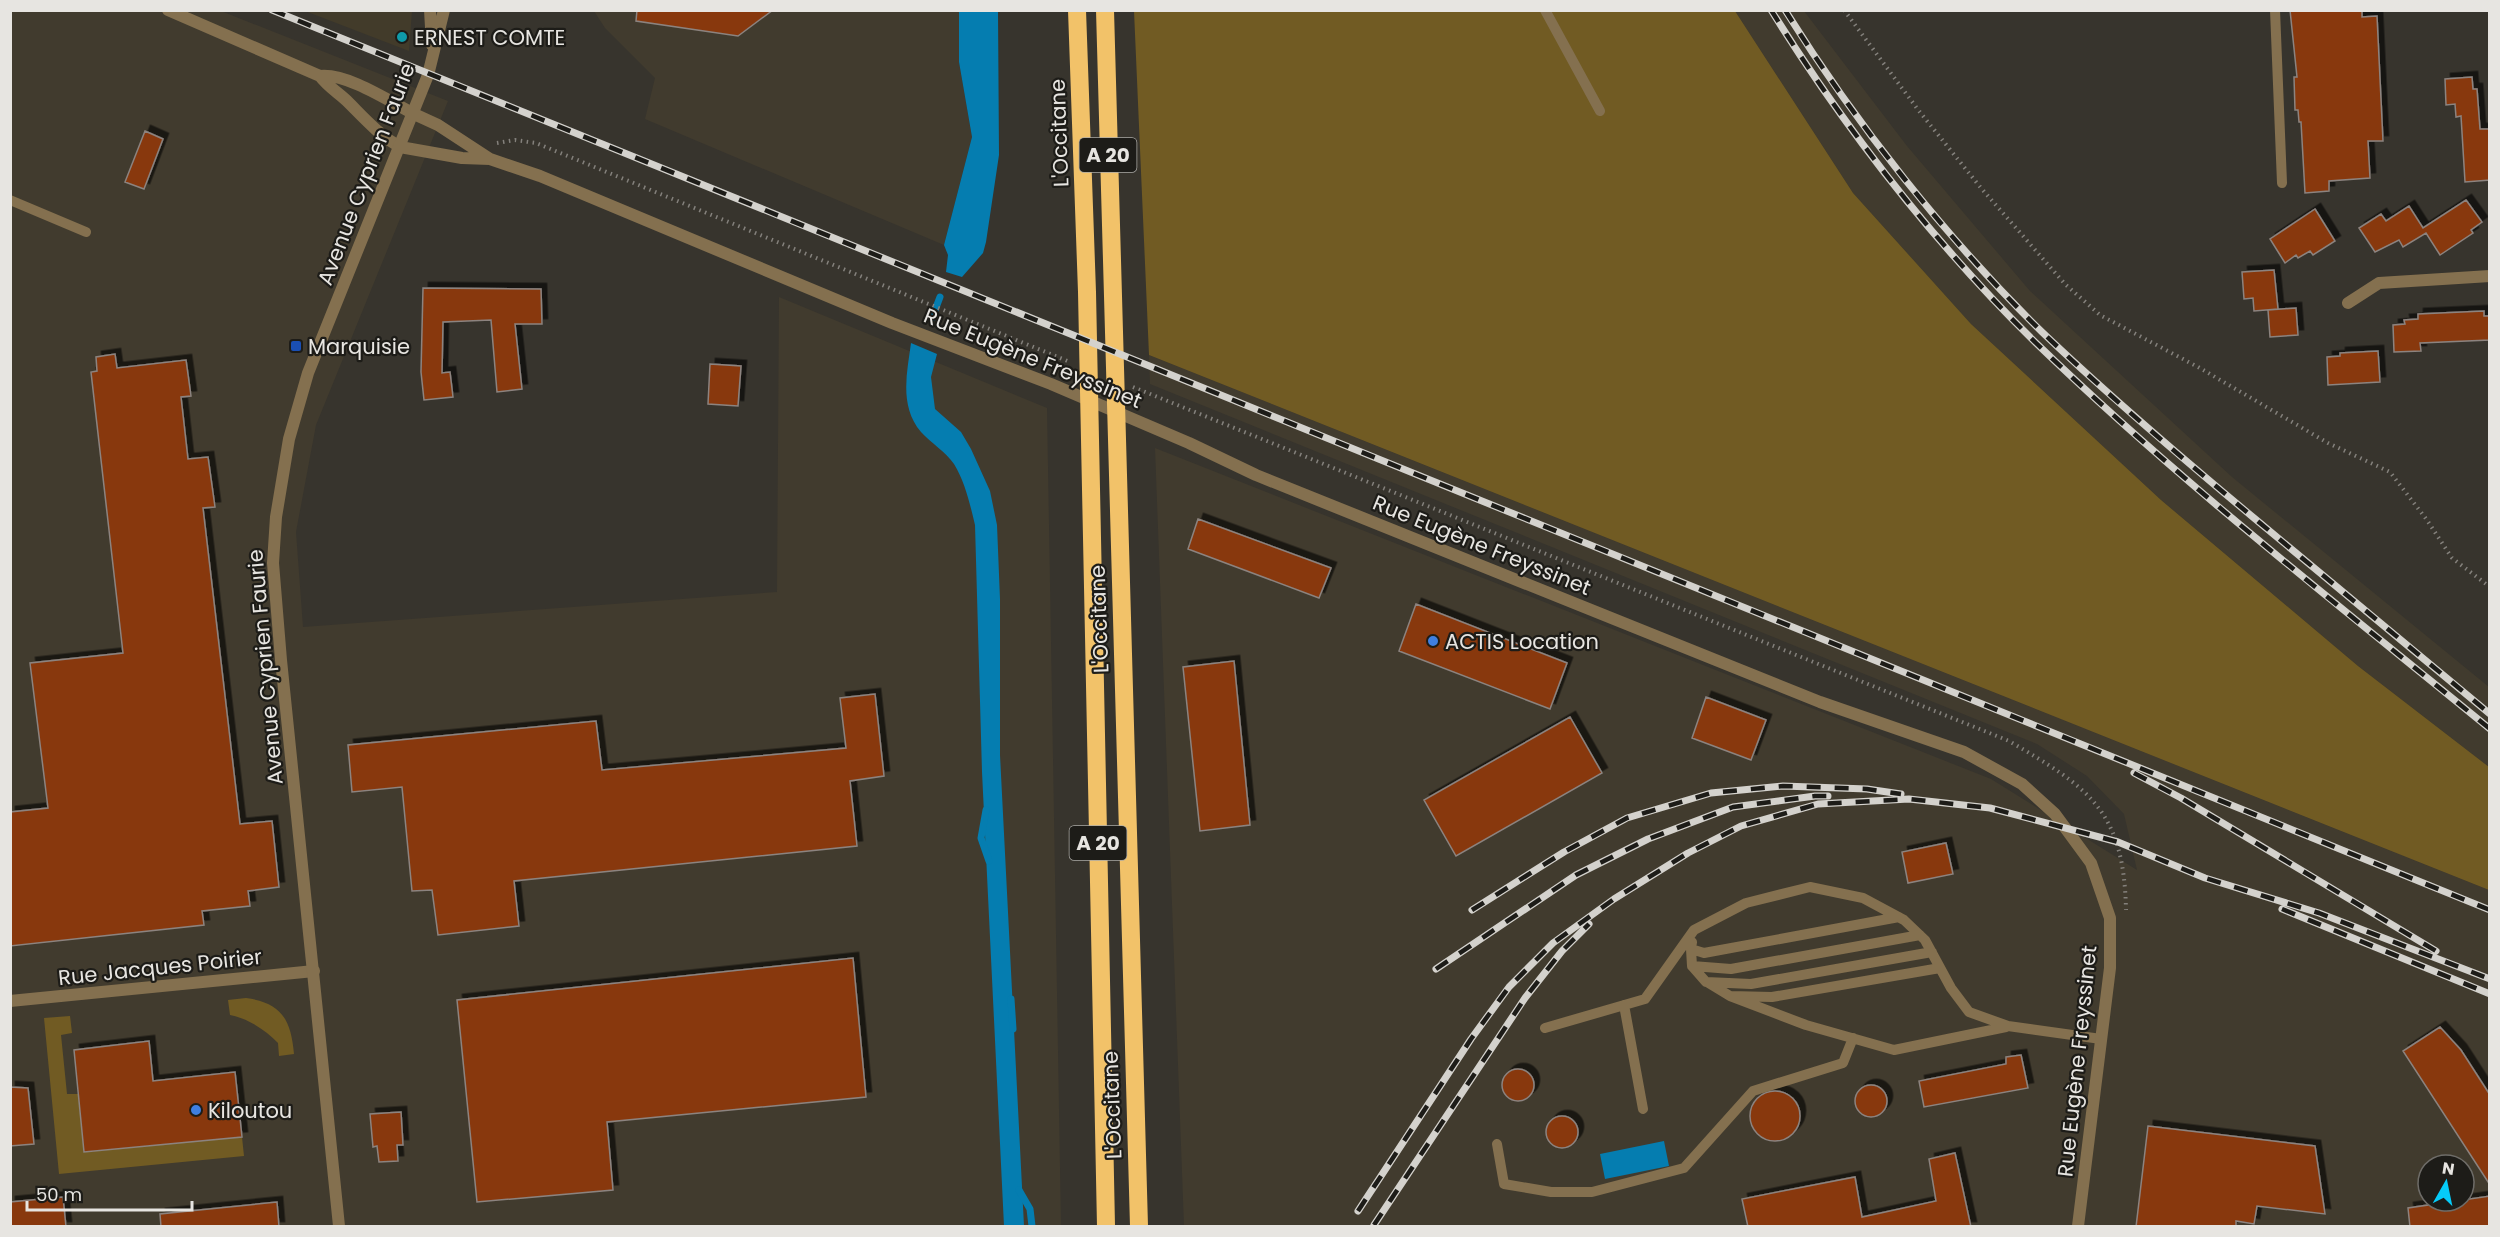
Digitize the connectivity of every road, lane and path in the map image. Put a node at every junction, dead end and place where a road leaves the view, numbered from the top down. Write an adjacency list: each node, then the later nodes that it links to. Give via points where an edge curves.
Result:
1 (168, 10): 10 (street)
2 (430, 10): 9 (street, Avenue Cyprien Faurie)
3 (444, 10): 9 (street, Avenue Cyprien Faurie)
4 (1077, 10): 43 (highway, L'Occitane / A 20, via 1087,292)
5 (1105, 10): 44 (highway, L'Occitane / A 20)
6 (1545, 10): 11 (lane)
7 (1844, 10): 22 (path, via 1981,188 2065,284 2109,321 2198,367 2328,443 2390,472 2452,558)
8 (2276, 10): 15 (lane)
9 (432, 59): 12 (street, Avenue Cyprien Faurie)
10 (320, 76): 12 (street, Rue Eugène Freyssinet, via 331,75); 13 (street, via 383,137)
11 (1600, 111)
12 (414, 114): 13 (street, Avenue Cyprien Faurie); 14 (street, Rue Eugène Freyssinet)
13 (400, 147): 14 (street, Rue Eugène Freyssinet); 31 (street, Avenue Cyprien Faurie, via 308,373 289,439 276,517 276,606)
14 (490, 159): 20 (path, via 494,143 536,143); 39 (street, Rue Eugène Freyssinet, via 1052,384 1256,475 1820,702 1964,752 2022,784 2055,814 2091,863 2110,918 2110,968)
15 (2282, 183)
16 (10, 200): 17 (lane)
17 (86, 232)
18 (2490, 276): 19 (street, via 2379,283)
19 (2348, 303)
20 (1074, 363)
21 (1129, 385): 23 (path, via 2009,741 2081,787 2104,812 2118,842)
22 (2490, 587)
23 (2126, 911)
24 (1899, 917): 25 (lane, via 1863,898 1810,887 1746,903); 26 (lane); 27 (lane, via 1704,953)
25 (1694, 930): 27 (lane); 35 (lane, via 1645,999)
26 (1920, 935): 28 (lane); 29 (lane, via 1731,969)
27 (1691, 948): 29 (lane)
28 (1932, 952): 30 (lane); 32 (lane, via 1751,984)
29 (1692, 966): 32 (lane)
30 (1940, 968): 33 (lane, via 1772,997); 36 (lane, via 1969,1012)
31 (314, 971): 34 (street, Rue Jacques Poirier); 42 (street, Avenue Cyprien Faurie)
32 (1706, 982): 33 (lane)
33 (1730, 996): 38 (lane)
34 (10, 1001)
35 (1624, 1005): 37 (lane); 40 (lane)
36 (2008, 1026): 38 (lane, via 1894,1050); 39 (lane)
37 (1545, 1028)
38 (1853, 1038): 41 (lane, via 1843,1064 1753,1091 1684,1168 1592,1192 1551,1192 1504,1184)
39 (2102, 1040): 45 (street, Rue Eugène Freyssinet)
40 (1643, 1109)
41 (1497, 1144)
42 (339, 1227)
43 (1106, 1227)
44 (1139, 1227)
45 (2078, 1227)

